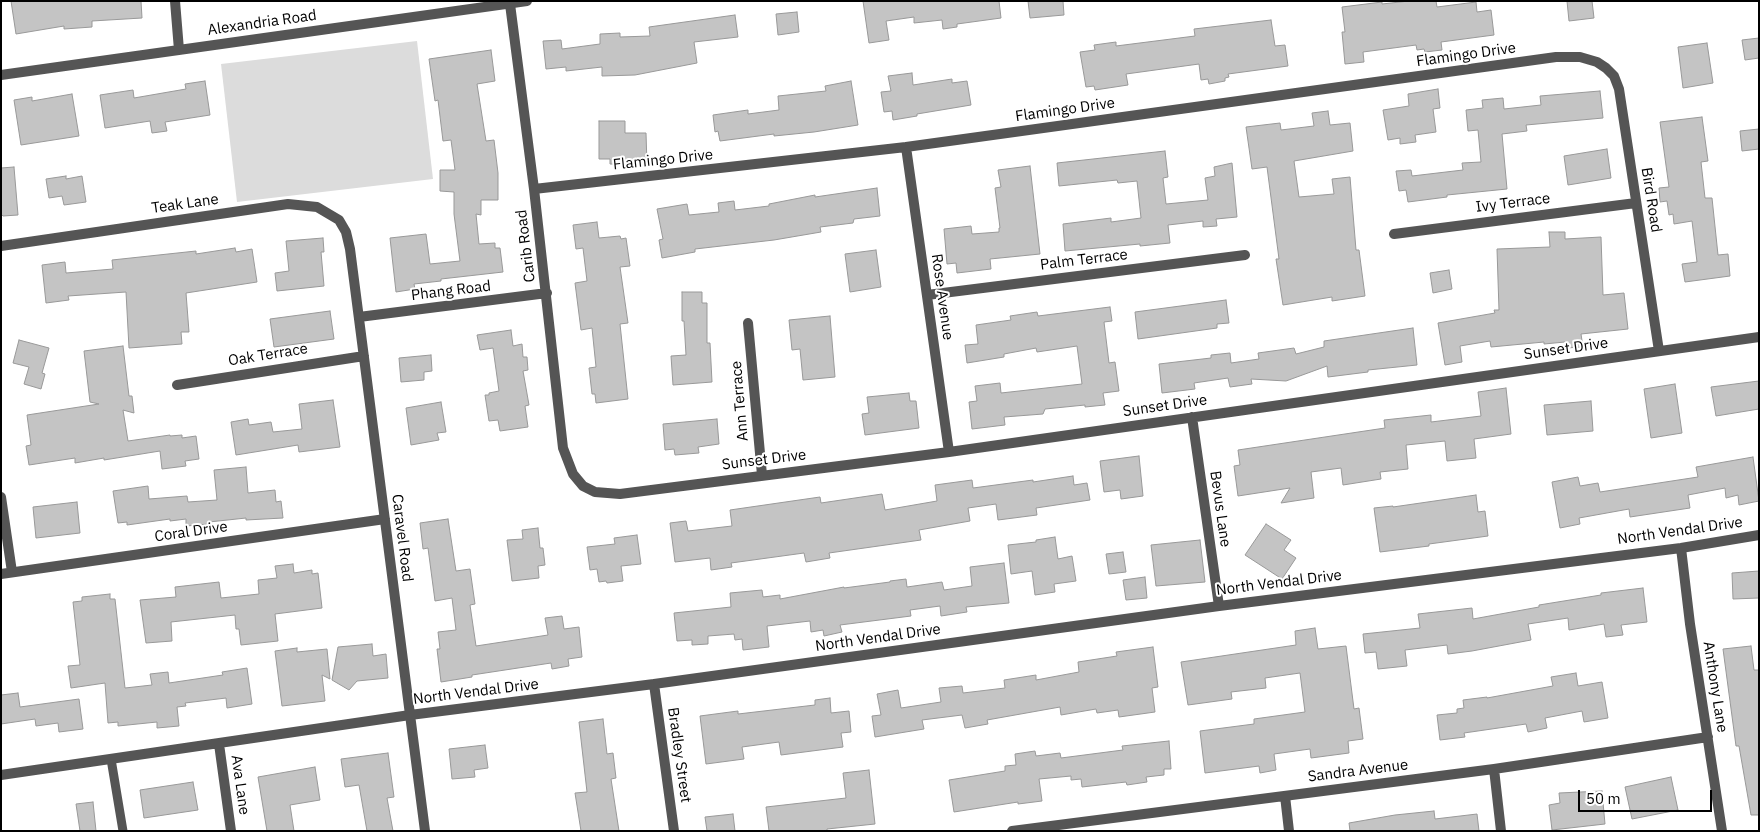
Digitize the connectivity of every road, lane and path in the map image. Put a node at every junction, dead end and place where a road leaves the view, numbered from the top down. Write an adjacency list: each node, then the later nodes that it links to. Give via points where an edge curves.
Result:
1 (175, 1): 4 (street)
2 (527, 1): 3 (street, Alexandria Road)
3 (510, 4): 4 (street, Alexandria Road); 8 (street, Carib Road)
4 (180, 50): 6 (street, Alexandria Road)
5 (1597, 62): 7 (street, Flamingo Drive, via 1580,57 1556,57); 9 (street, Bird Road, via 1617,81)
6 (1, 75)
7 (906, 147): 8 (street, Flamingo Drive); 15 (street, Rose Avenue)
8 (534, 189): 14 (street, Carib Road)
9 (1636, 203): 10 (street, Ivy Terrace); 19 (street, Bird Road)
10 (1394, 234)
11 (1, 246): 12 (street, Teak Lane, via 288,204 317,207 329,213 346,232)
12 (350, 249): 16 (street, Caravel Road)
13 (1245, 255): 15 (street, Palm Terrace)
14 (547, 293): 16 (street, Phang Road); 25 (street, Carib Road, via 563,448)
15 (927, 295): 23 (street, Rose Avenue)
16 (359, 317): 20 (street, Caravel Road)
17 (748, 323): 24 (street, Ann Terrace)
18 (1759, 338): 19 (street, Sunset Drive)
19 (1659, 351): 22 (street, Sunset Drive)
20 (364, 356): 21 (street, Oak Terrace); 27 (street, Caravel Road)
21 (177, 385)
22 (1192, 417): 23 (street, Sunset Drive); 31 (street, Bevus Lane)
23 (949, 452): 24 (street, Sunset Drive)
24 (762, 476): 25 (street, Sunset Drive, via 620,494 595,492)
25 (578, 481)
26 (1, 497): 30 (street)
27 (385, 519): 30 (street, Coral Drive); 33 (street, Caravel Road)
28 (1759, 535): 29 (street, North Vendal Drive)
29 (1681, 548): 31 (street, North Vendal Drive); 34 (street, Anthony Lane)
30 (7, 573)
31 (1219, 606): 32 (street, North Vendal Drive)
32 (654, 684): 33 (street, North Vendal Drive); 43 (street, Bradley Street)
33 (410, 715): 35 (street, North Vendal Drive); 42 (street, Caravel Road)
34 (1708, 737): 37 (street, Sandra Avenue); 47 (street, Anthony Lane)
35 (219, 744): 36 (street, North Vendal Drive); 41 (street, Ava Lane)
36 (111, 759): 38 (street, North Vendal Drive); 40 (lane)
37 (1494, 769): 39 (street, Sandra Avenue); 46 (street)
38 (1, 775)
39 (1285, 796): 44 (street, Sandra Avenue); 45 (street)
40 (123, 831)
41 (231, 831)
42 (425, 831)
43 (674, 831)
44 (1012, 831)
45 (1290, 831)
46 (1501, 831)
47 (1722, 831)

